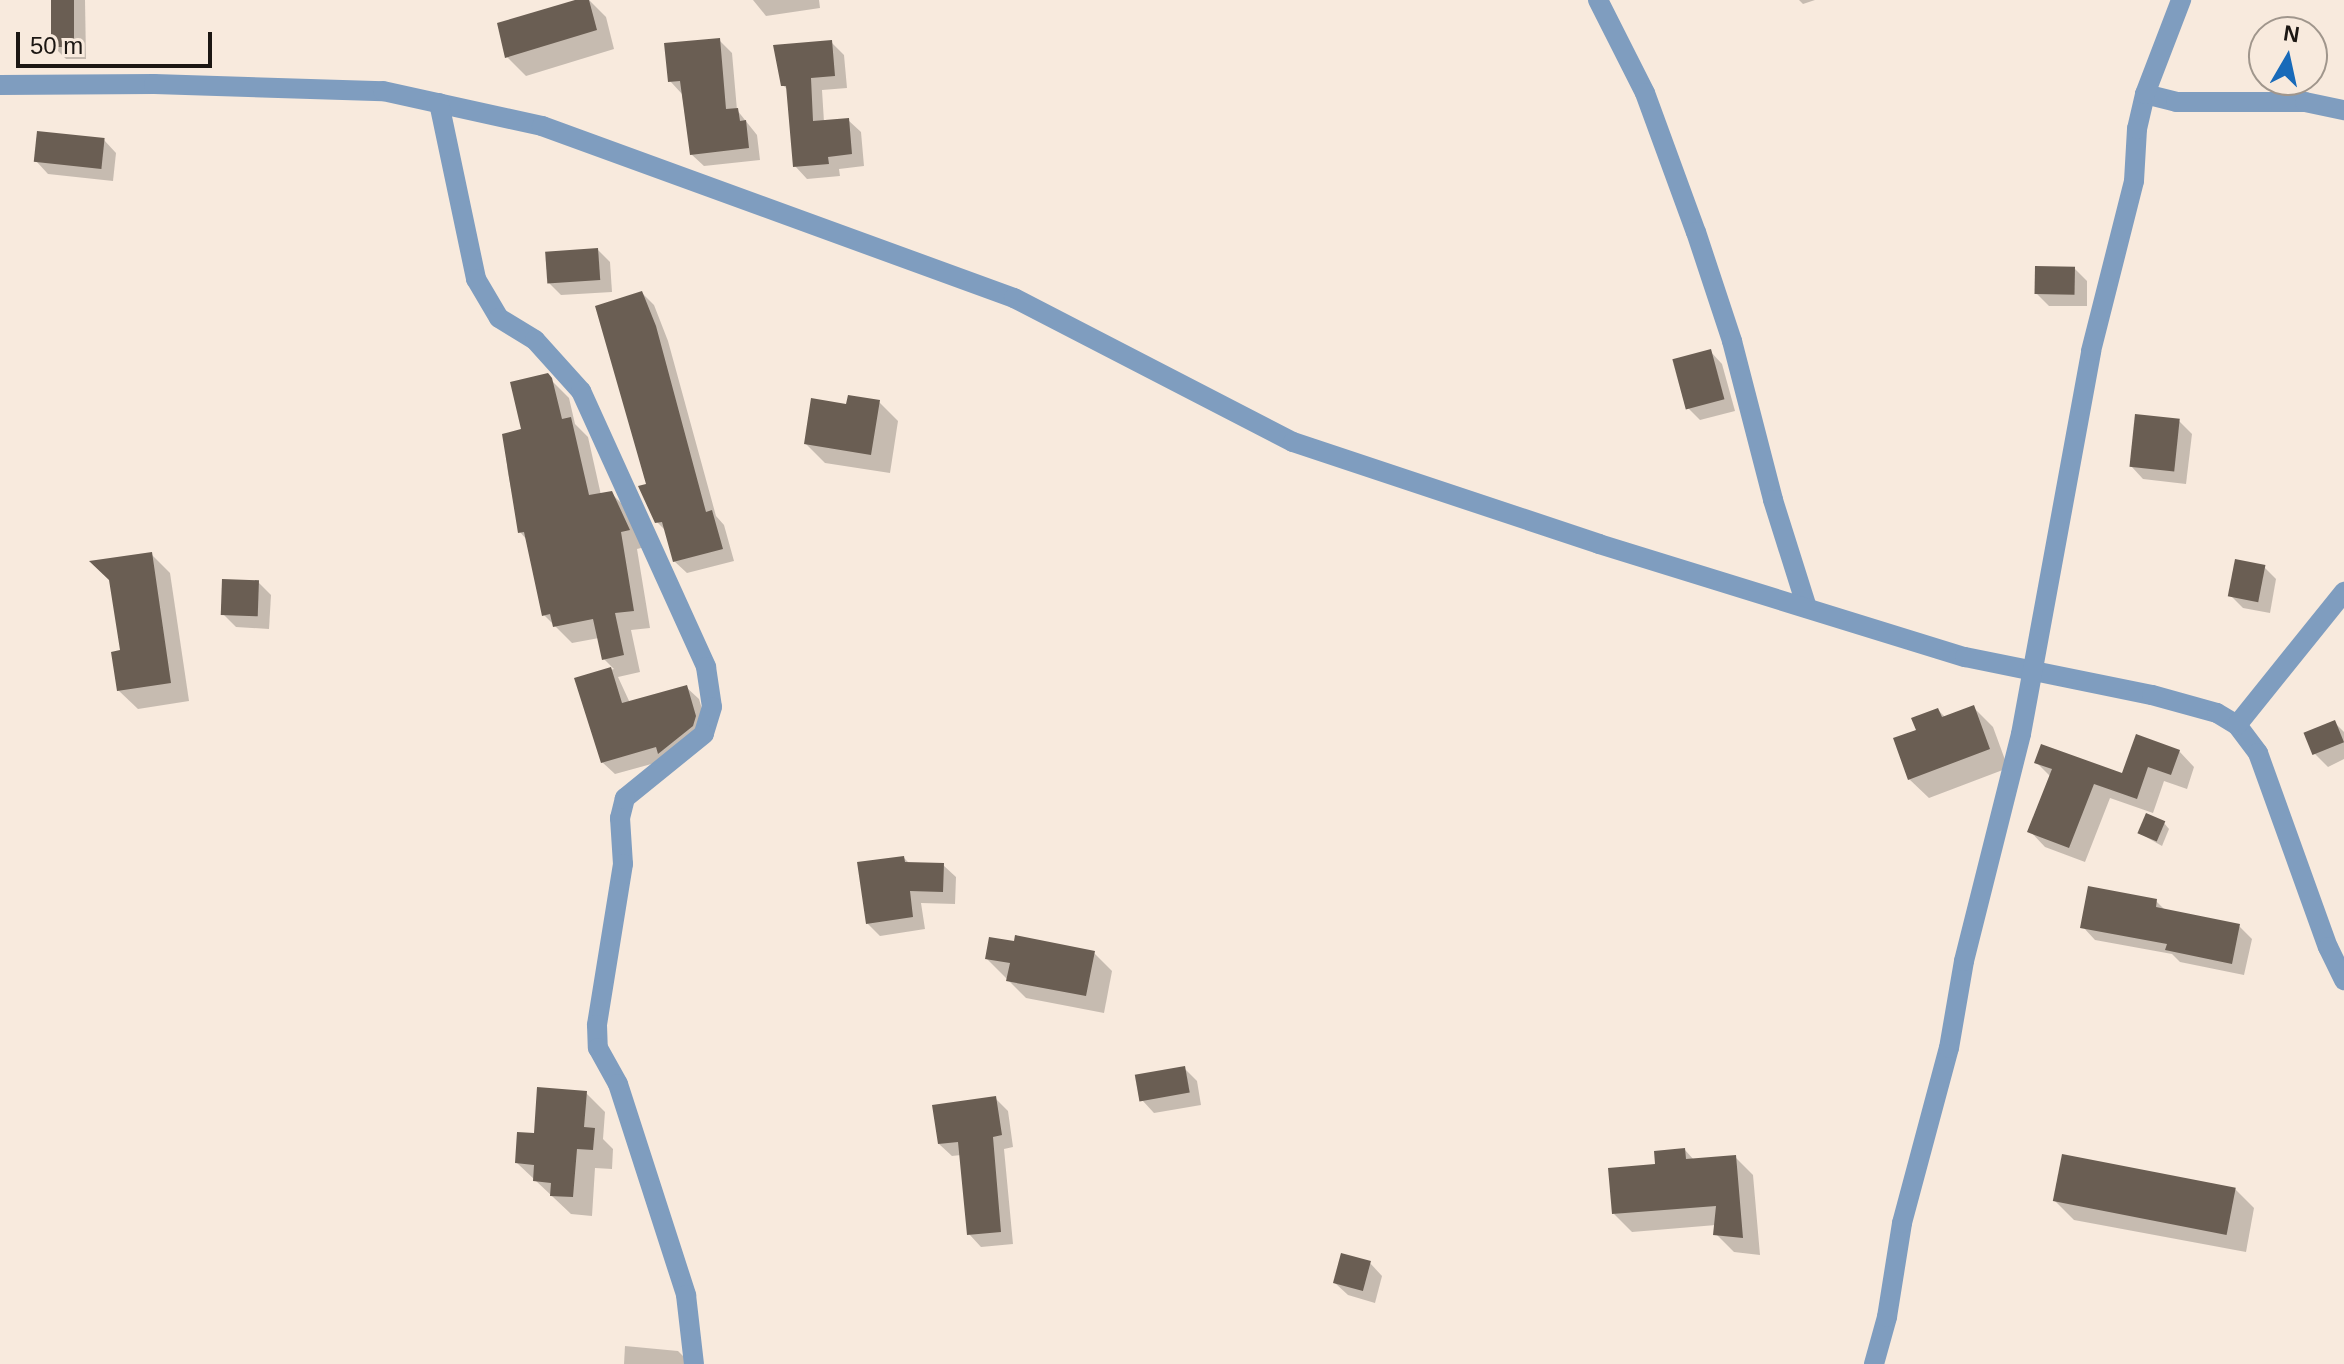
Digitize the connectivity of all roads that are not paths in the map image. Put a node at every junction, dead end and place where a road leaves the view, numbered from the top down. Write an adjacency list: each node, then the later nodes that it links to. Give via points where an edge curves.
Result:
1 (1598, 0): 8 (street, via 1645,93 1696,232)
2 (2181, 0): 4 (street)
3 (0, 85): 5 (street, via 369,91)
4 (2145, 94): 6 (street, via 2176,102 2305,102); 9 (street, via 2134,181 2091,351)
5 (439, 103): 8 (street, via 542,126 1014,298 1293,442); 12 (street, via 476,279 499,318 535,340 581,391 706,667 712,707 704,734 625,798 620,818 623,864 597,1025 598,1048 618,1084 686,1295)
6 (2344, 110)
7 (2344, 592): 10 (street)
8 (1807, 608): 9 (street)
9 (2030, 673): 10 (street, via 2196,706); 13 (street)
10 (2237, 725): 11 (street, via 2258,753)
11 (2344, 980)
12 (694, 1364)
13 (1874, 1364)

